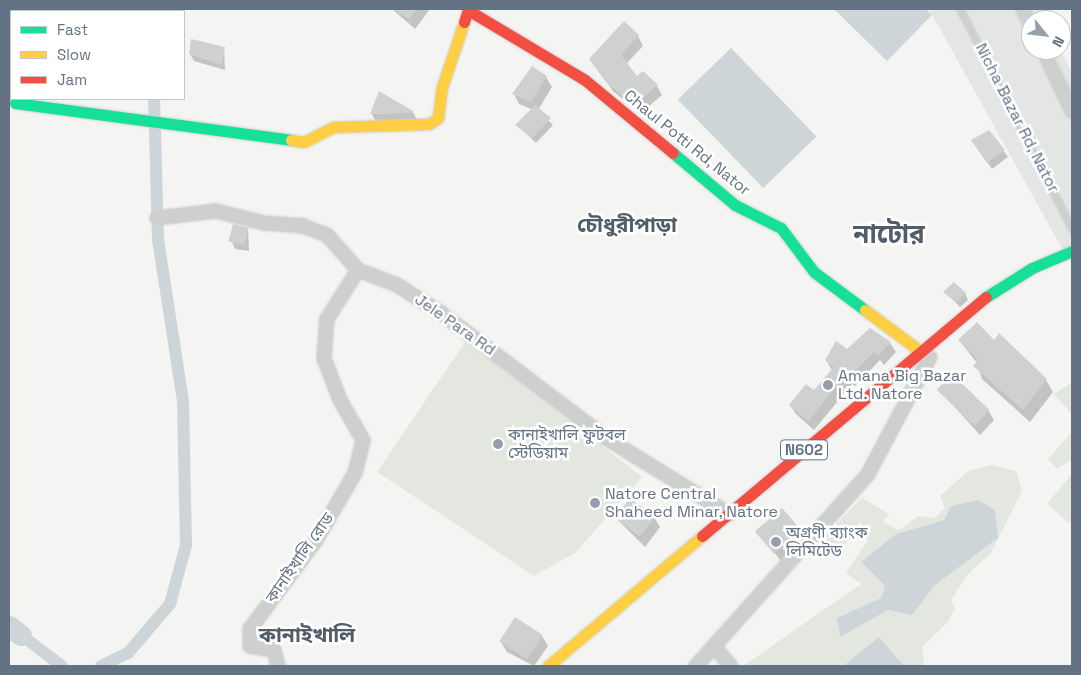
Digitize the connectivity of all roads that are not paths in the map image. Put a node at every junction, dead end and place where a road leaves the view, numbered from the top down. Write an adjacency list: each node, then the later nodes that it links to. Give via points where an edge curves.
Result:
1 (468, 9): 4 (main road, Chaul Potti Rd, Nator, via 442,87 438,118 429,124 333,127 304,142); 11 (main road, Chaul Potti Rd, Nator, via 585,80 735,205 781,228 814,272 840,295)
2 (960, 9): 7 (lane, Nicha Bazar Rd, Nator)
3 (1048, 60): 5 (street)
4 (15, 103)
5 (1072, 111)
6 (157, 218): 10 (street, via 216,211 264,223 303,226 339,244)
7 (1072, 229)
8 (1072, 251): 11 (main road, N602, via 1032,268 981,300)
9 (1072, 264): 11 (main road, N602, via 988,308)
10 (358, 270): 13 (street, Jele Para Rd, via 397,285 441,313 606,438); 15 (street, কানাইখালি রোড, via 327,319 324,358 340,400 363,440 354,473 316,540 250,629 250,646 274,650)
11 (931, 349): 12 (main road, N602); 13 (main road, N602); 14 (street, via 868,474)
12 (826, 450)
13 (729, 514): 16 (main road, N602)
14 (714, 646): 17 (street); 18 (street)
15 (278, 666)
16 (548, 666)
17 (696, 666)
18 (731, 666)

